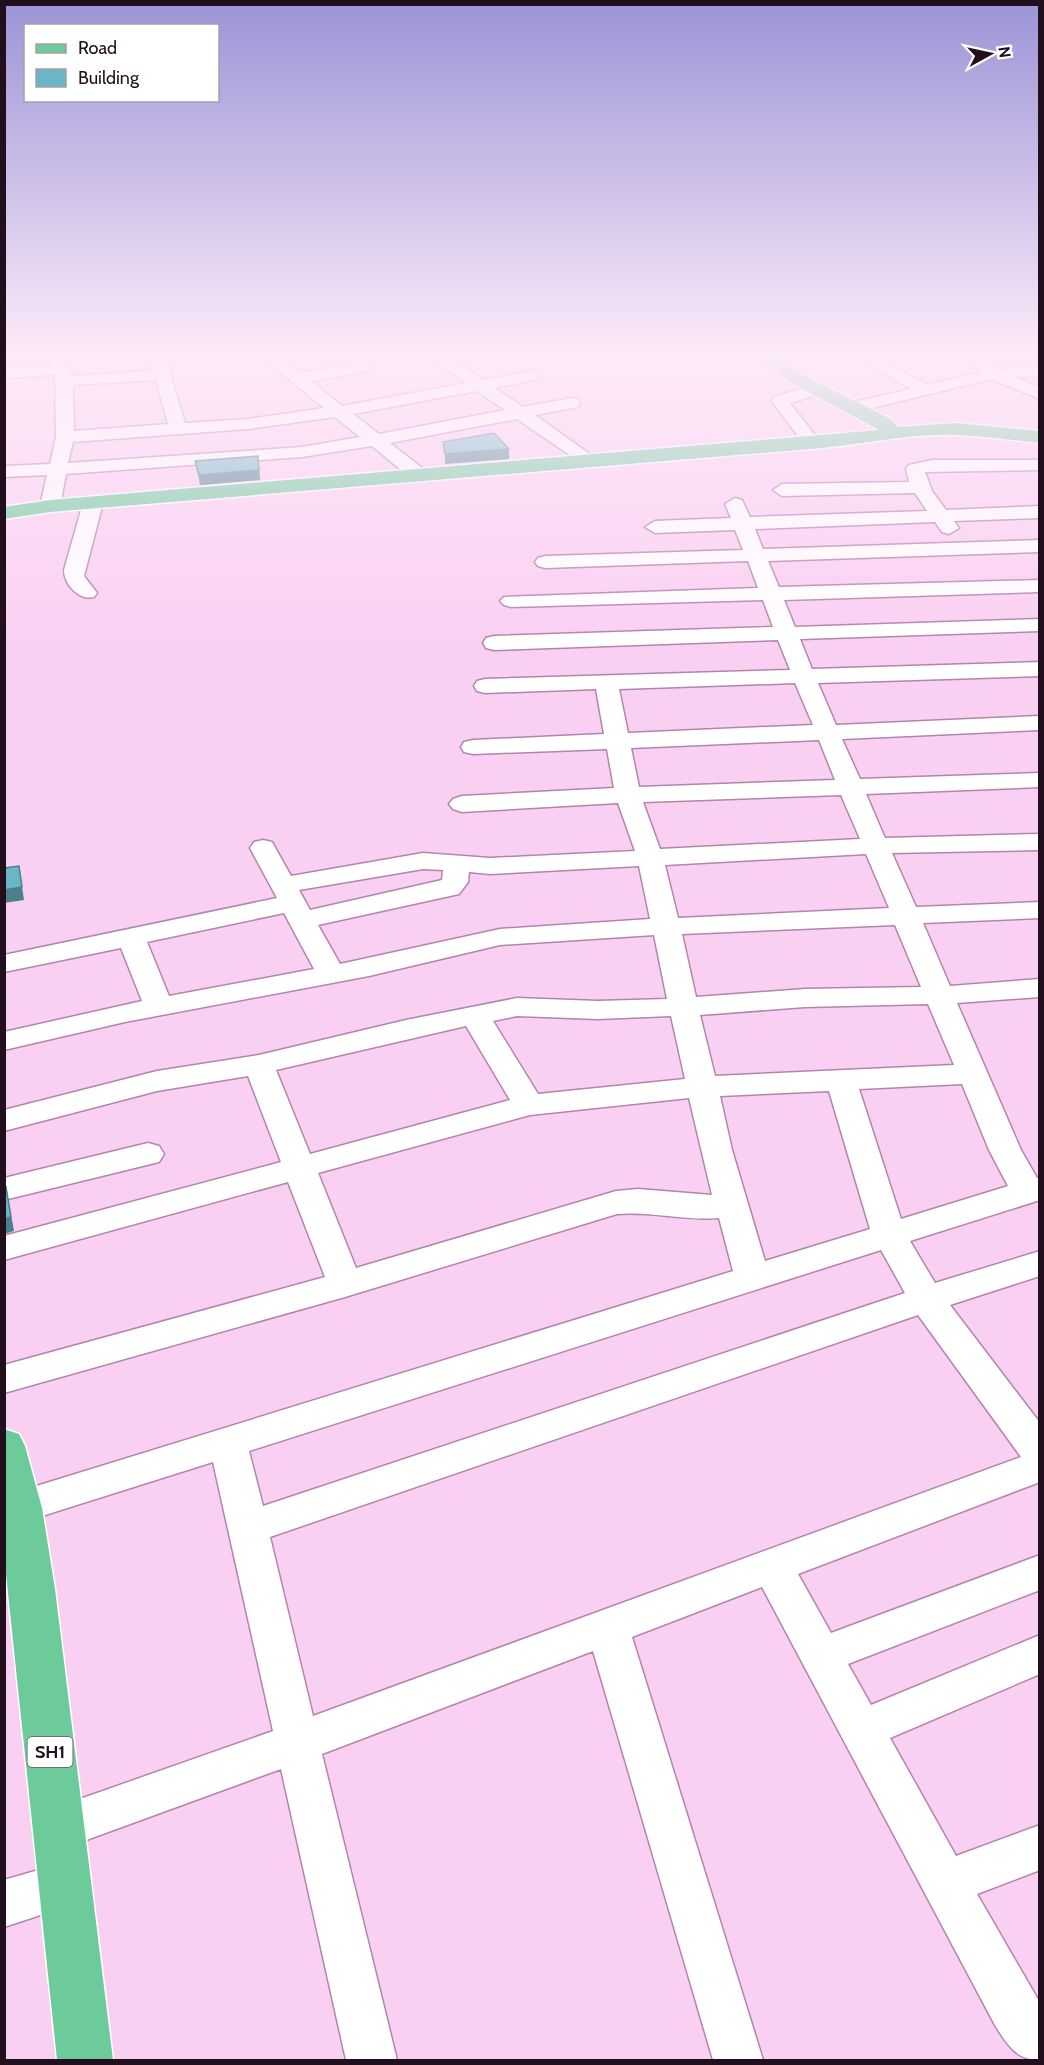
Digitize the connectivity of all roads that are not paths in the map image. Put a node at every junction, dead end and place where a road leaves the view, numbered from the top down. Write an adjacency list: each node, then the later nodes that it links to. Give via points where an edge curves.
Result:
1 (62, 449): 10 (street)
2 (182, 449): 8 (street)
3 (318, 449): 8 (street)
4 (388, 449): 12 (street)
5 (574, 449): 7 (street)
6 (728, 449): 7 (main road)
7 (589, 460): 12 (main road)
8 (186, 462): 10 (street); 15 (street)
9 (1040, 465): 14 (street, via 922,466 914,474)
10 (58, 470): 11 (street); 19 (street)
11 (4, 472)
12 (419, 475): 15 (main road)
13 (782, 490): 14 (street)
14 (925, 492): 16 (street); 22 (street)
15 (199, 494): 17 (main road)
16 (1040, 494)
17 (93, 503): 19 (main road); 31 (street, via 74,570)
18 (735, 504): 23 (street)
19 (50, 506): 21 (main road)
20 (1040, 512): 22 (street)
21 (4, 513)
22 (941, 516): 23 (street); 26 (street)
23 (743, 524): 24 (street); 27 (street)
24 (655, 527)
25 (1040, 546): 26 (street)
26 (962, 549): 27 (street); 30 (street)
27 (757, 555): 28 (street); 32 (street)
28 (545, 562)
29 (1040, 585): 30 (street)
30 (987, 587): 32 (street); 39 (street)
31 (87, 593)
32 (770, 593): 33 (street); 36 (street)
33 (597, 598): 34 (street); 37 (street)
34 (511, 601)
35 (1040, 625): 39 (street)
36 (788, 633): 37 (street); 39 (street); 40 (street)
37 (608, 639): 38 (street)
38 (494, 643)
39 (1029, 655): 40 (street)
40 (804, 677): 41 (street); 44 (street)
41 (606, 683): 42 (street); 45 (street)
42 (484, 686)
43 (1040, 723): 44 (street)
44 (828, 732): 45 (street); 48 (street)
45 (619, 741): 46 (street); 49 (street)
46 (473, 747)
47 (1040, 780): 48 (street)
48 (851, 786): 49 (street); 52 (street)
49 (628, 795): 50 (street); 54 (street)
50 (462, 804)
51 (1040, 842): 52 (street)
52 (877, 846): 54 (street); 58 (street)
53 (263, 848): 56 (street)
54 (651, 860): 55 (street); 59 (street)
55 (458, 865): 56 (street, via 410,862); 56 (street, via 455,882 449,888)
56 (293, 902): 60 (street); 62 (street)
57 (1040, 910): 58 (street)
58 (907, 918): 59 (street); 64 (street)
59 (666, 928): 62 (street, via 500,937); 66 (street)
60 (131, 937): 61 (street); 65 (street)
61 (4, 964)
62 (331, 974): 65 (street)
63 (1040, 988): 64 (street)
64 (940, 995): 66 (street, via 806,998); 70 (street)
65 (159, 1006): 68 (street)
66 (684, 1007): 67 (street, via 517,1007); 72 (street)
67 (475, 1016): 69 (street); 73 (street)
68 (4, 1041)
69 (259, 1065): 74 (street, via 157,1081); 76 (street)
70 (973, 1074): 71 (street); 78 (street, via 1005,1150)
71 (842, 1080): 72 (street); 80 (street)
72 (702, 1086): 73 (street); 79 (street)
73 (529, 1105): 76 (street)
74 (4, 1121)
75 (148, 1154): 77 (street)
76 (299, 1168): 81 (street); 84 (street)
77 (4, 1189)
78 (1034, 1190): 80 (street)
79 (732, 1205): 83 (street); 84 (street, via 700,1208 638,1201 616,1203)
80 (889, 1235): 83 (street); 85 (street)
81 (4, 1248)
82 (1040, 1263): 85 (street)
83 (753, 1278): 87 (street)
84 (345, 1284): 86 (street)
85 (926, 1299): 89 (street); 92 (street)
86 (4, 1379)
87 (228, 1443): 91 (street); 92 (street)
88 (4, 1446): 91 (main road, SH1)
89 (1040, 1453)
90 (1040, 1466): 93 (street)
91 (12, 1510): 100 (main road, SH1, via 32,1589)
92 (247, 1528): 99 (street)
93 (772, 1566): 95 (street); 97 (street)
94 (1040, 1572): 97 (street)
95 (607, 1626): 99 (street); 108 (street)
96 (1040, 1653): 98 (street)
97 (823, 1655): 98 (street)
98 (863, 1730): 102 (street)
99 (297, 1743): 100 (street); 107 (street)
100 (59, 1828): 103 (main road, SH1)
101 (1040, 1847): 102 (street)
102 (946, 1883): 105 (street, via 1014,2009 1031,2034)
103 (66, 1886): 104 (street); 106 (main road, SH1)
104 (4, 1904)
105 (1040, 2040)
106 (85, 2061)
107 (371, 2061)
108 (738, 2061)

